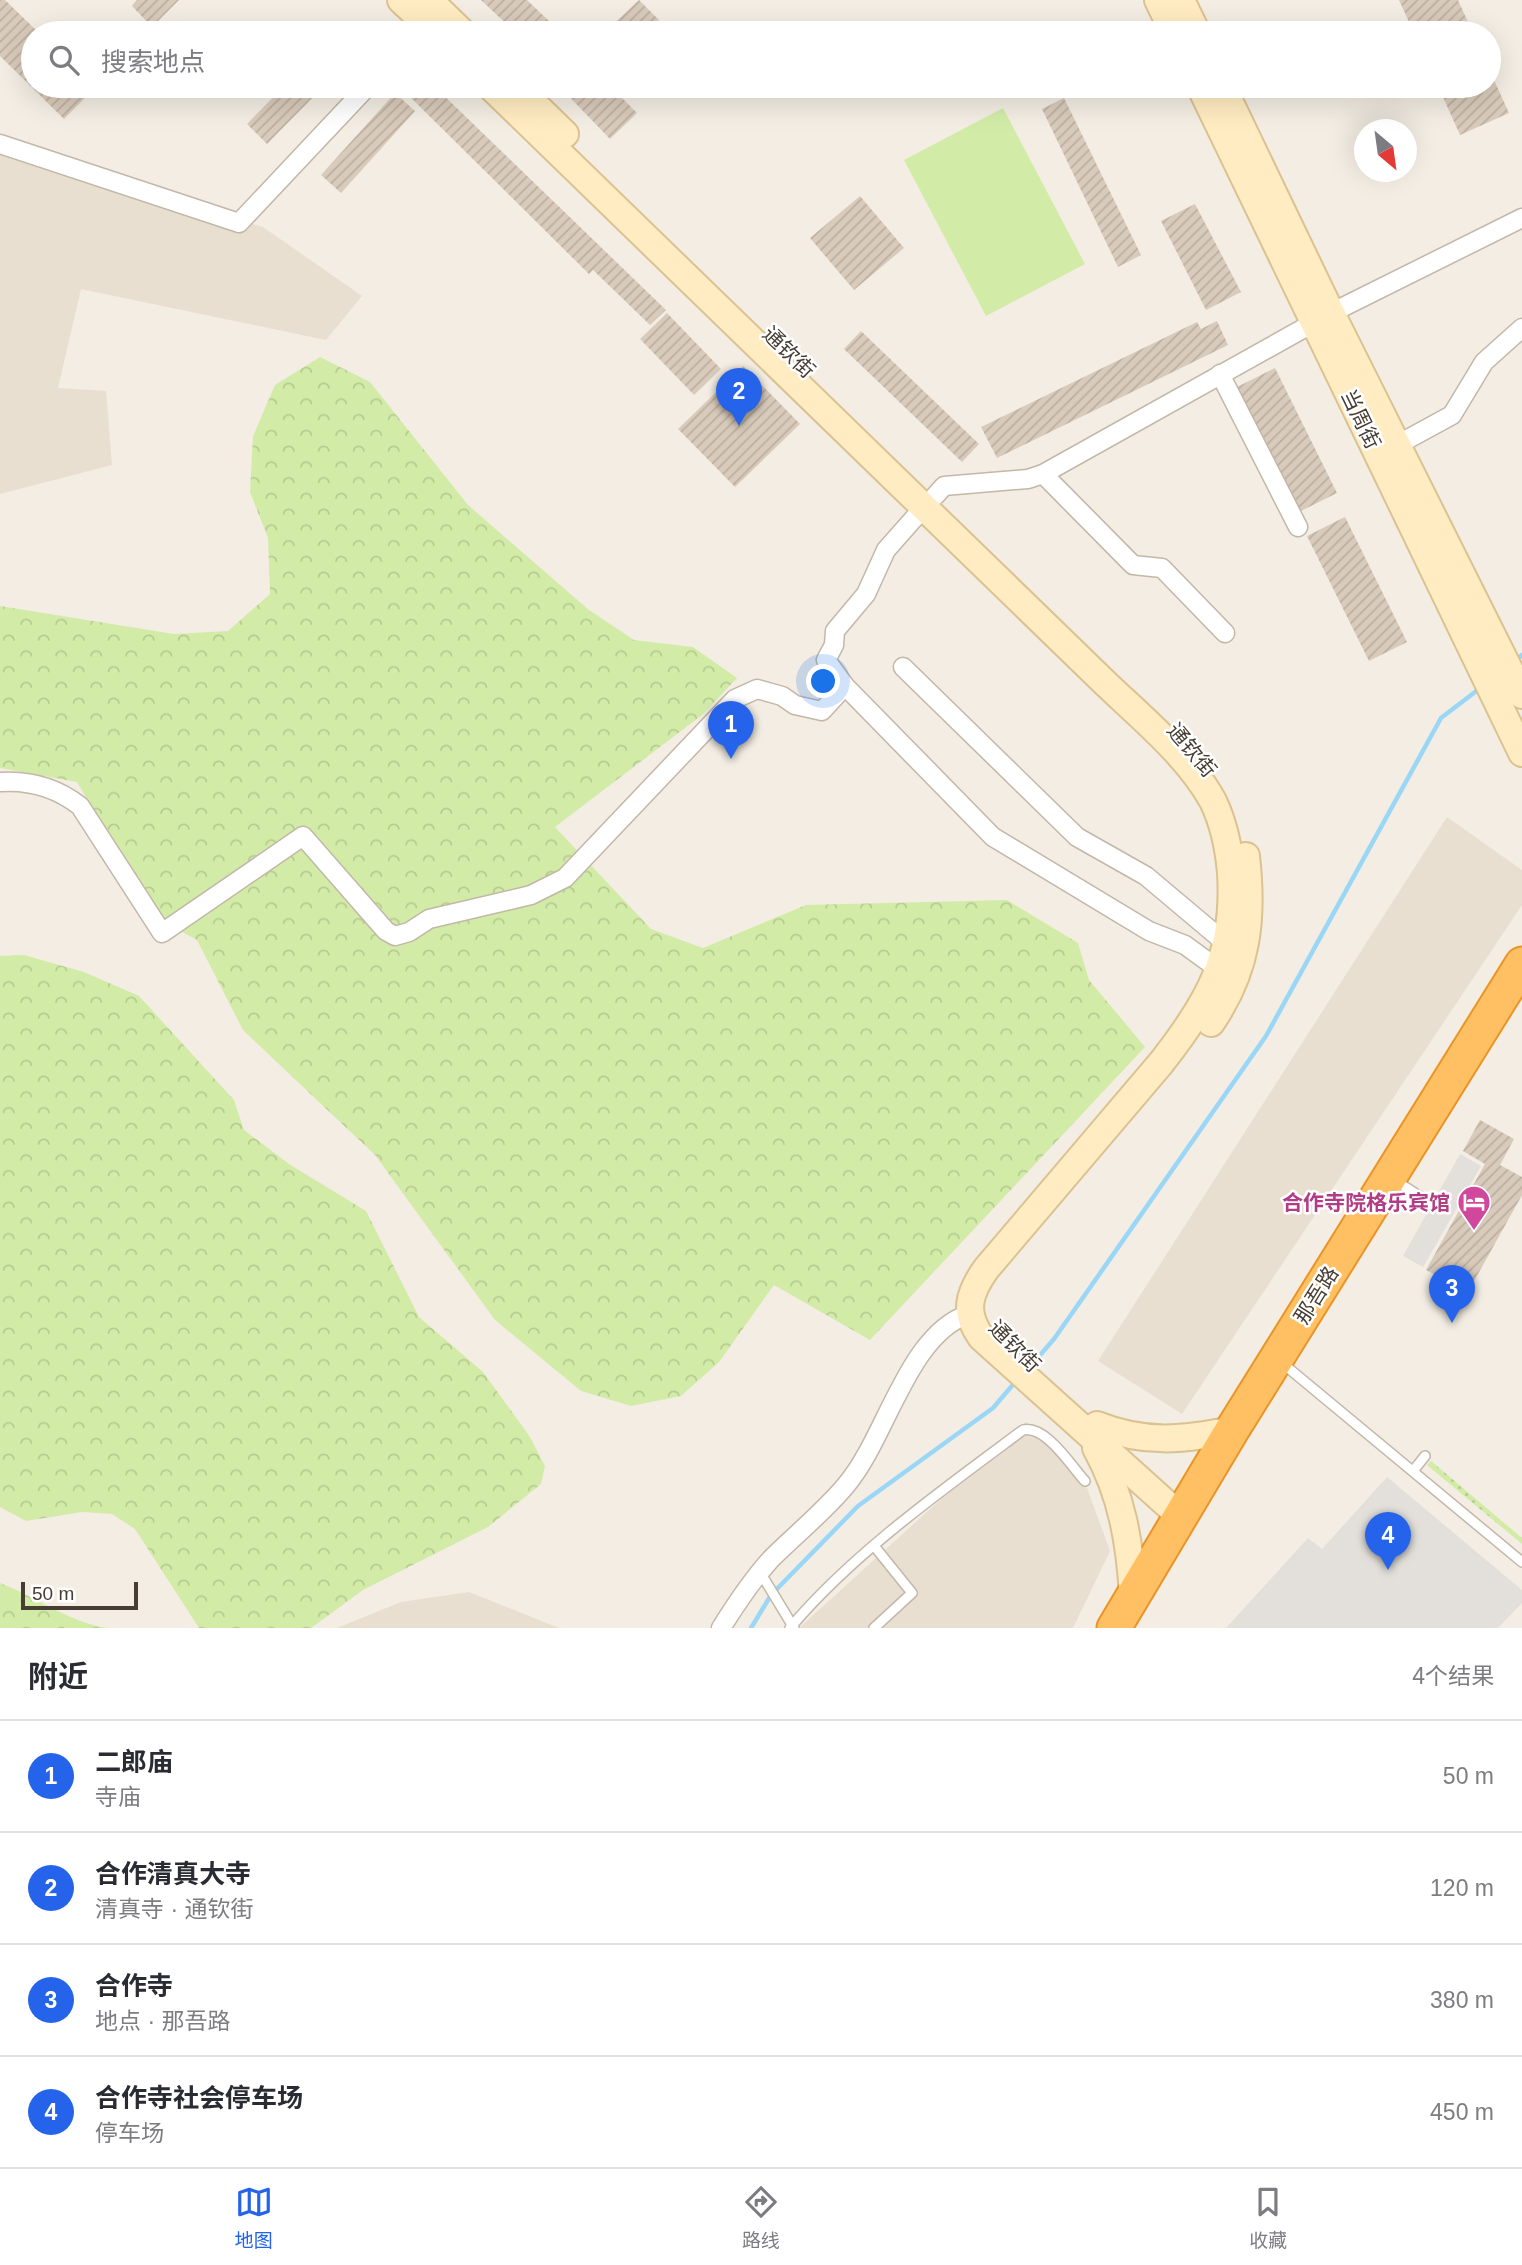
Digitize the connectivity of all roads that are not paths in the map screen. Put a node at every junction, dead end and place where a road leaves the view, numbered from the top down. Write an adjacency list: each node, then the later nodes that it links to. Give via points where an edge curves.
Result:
1 (401, 0): 4 (main road)
2 (1158, 0): 5 (main road)
3 (1181, 0): 6 (main road)
4 (426, 21)
5 (1168, 21)
6 (1191, 21)
7 (357, 98): 12 (street, via 239,223)
8 (503, 98): 19 (main road)
9 (528, 98): 19 (main road, 通钦街)
10 (1205, 98): 14 (main road, 当周街)
11 (1227, 98): 14 (main road, 当周街)
12 (0, 144)
13 (1522, 218): 14 (street)
14 (1322, 318): 16 (street); 17 (main road, 当周街); 22 (main road, 当周街)
15 (1522, 328): 17 (street, via 1484,362 1452,415)
16 (1220, 373): 18 (street); 20 (street)
17 (1397, 445): 22 (main road, 当周街)
18 (1042, 474): 19 (street, via 944,486); 21 (street, via 1133,565 1162,568)
19 (930, 501): 24 (street, via 886,550 866,594 835,631 826,660); 28 (main road, via 1172,750 1212,799 1230,861); 34 (main road, 通钦街, via 1112,664 1180,733 1211,771 1236,813 1250,892 1243,960 1219,1011 1192,1051 993,1285 984,1304)
20 (1298, 527)
21 (1225, 634)
22 (1481, 639): 25 (main road); 26 (main road, 当周街)
23 (903, 667): 28 (street, via 1077,837 1146,876)
24 (845, 686): 27 (street, via 822,711 757,689 735,699 565,878 531,895 429,919 396,936 386,931 303,836 162,933 80,806 61,791); 30 (street, via 993,837 1149,931 1185,945)
25 (1522, 695)
26 (1517, 743)
27 (0, 782)
28 (1228, 945): 30 (main road)
29 (1522, 964): 31 (highway, 那吾路)
30 (1218, 970): 33 (main road, via 1185,1032 978,1280 968,1302)
31 (1390, 1177): 32 (lane); 35 (highway, 那吾路)
32 (1438, 1208)
33 (969, 1314): 34 (main road, via 974,1328); 44 (street, via 940,1329 924,1348 847,1484)
34 (993, 1340): 36 (main road, 通钦街)
35 (1277, 1358): 37 (highway, 那吾路); 39 (lane)
36 (1093, 1429): 37 (main road, via 1161,1441); 41 (main road, 通钦街); 45 (main road, via 1124,1518)
37 (1232, 1430): 41 (highway, 那吾路)
38 (1425, 1456): 39 (lane)
39 (1413, 1471): 43 (lane)
40 (1085, 1481): 42 (lane, via 1043,1435 1023,1430)
41 (1183, 1510): 45 (highway, 那吾路)
42 (875, 1547): 46 (lane, via 824,1589); 48 (lane, via 912,1593)
43 (1522, 1562)
44 (762, 1576): 46 (lane); 47 (street)
45 (1133, 1596): 49 (highway, 那吾路)
46 (792, 1627)
47 (721, 1628)
48 (874, 1628)
49 (1114, 1628)

